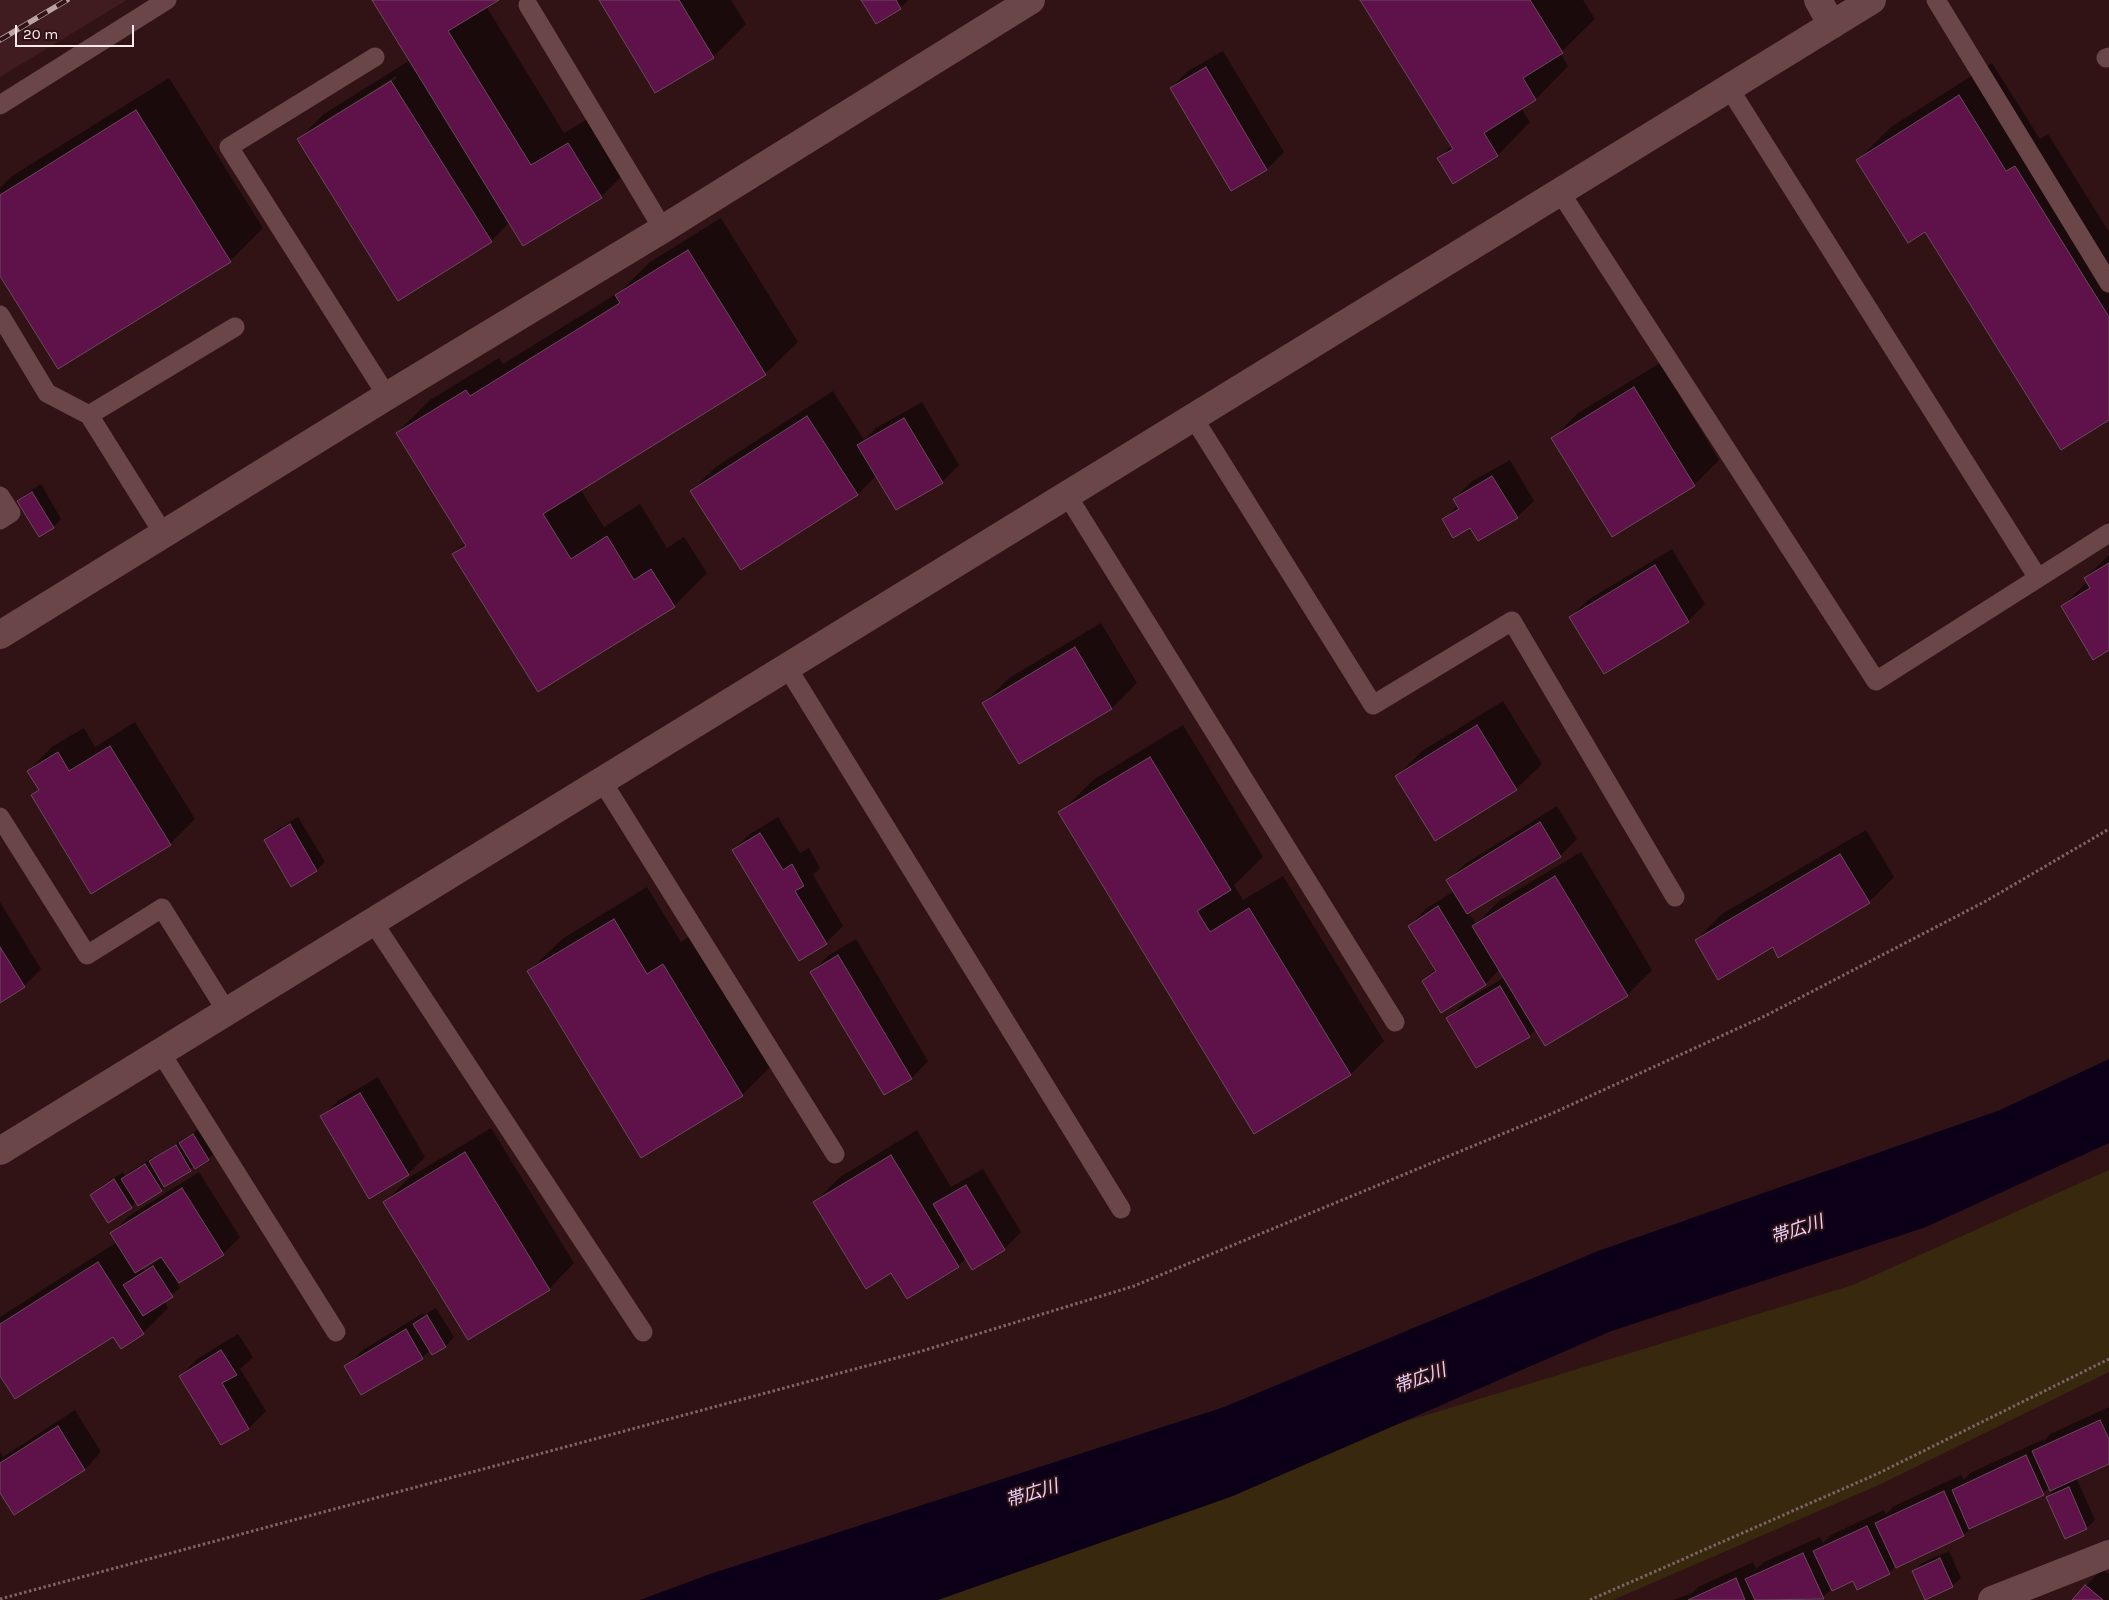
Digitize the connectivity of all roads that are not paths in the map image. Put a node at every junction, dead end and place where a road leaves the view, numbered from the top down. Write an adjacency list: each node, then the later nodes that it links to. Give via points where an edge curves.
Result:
1 (167, 0): 10 (lane)
2 (1818, 0): 7 (street)
3 (1872, 0): 7 (street)
4 (1936, 0): 13 (lane)
5 (1016, 4): 12 (street)
6 (528, 5): 12 (lane)
7 (1832, 25): 9 (street)
8 (375, 57): 16 (lane, via 229,147)
9 (1729, 88): 11 (street); 24 (lane)
10 (0, 105)
11 (1560, 192): 18 (street); 24 (lane, via 1876,681)
12 (663, 229): 16 (street)
13 (2109, 283)
14 (0, 315): 17 (lane, via 47,392)
15 (235, 326): 17 (lane)
16 (387, 396): 22 (street)
17 (89, 415): 22 (lane)
18 (1193, 417): 19 (street); 29 (lane, via 1373,705 1512,621)
19 (1067, 495): 26 (street); 32 (lane)
20 (0, 496): 21 (lane, via 11,513)
21 (0, 520)
22 (163, 533): 25 (street)
23 (2109, 533): 24 (lane)
24 (2038, 578)
25 (0, 635)
26 (787, 667): 27 (street); 36 (lane)
27 (602, 781): 30 (street); 35 (lane)
28 (0, 817): 31 (lane, via 87,955 162,908)
29 (1675, 897)
30 (374, 922): 31 (street); 38 (lane)
31 (227, 1012): 33 (street)
32 (1395, 1022)
33 (161, 1053): 34 (street); 37 (lane)
34 (0, 1152)
35 (835, 1154)
36 (1121, 1209)
37 (336, 1332)
38 (643, 1332)
39 (2109, 1554): 40 (street)
40 (1992, 1600)

